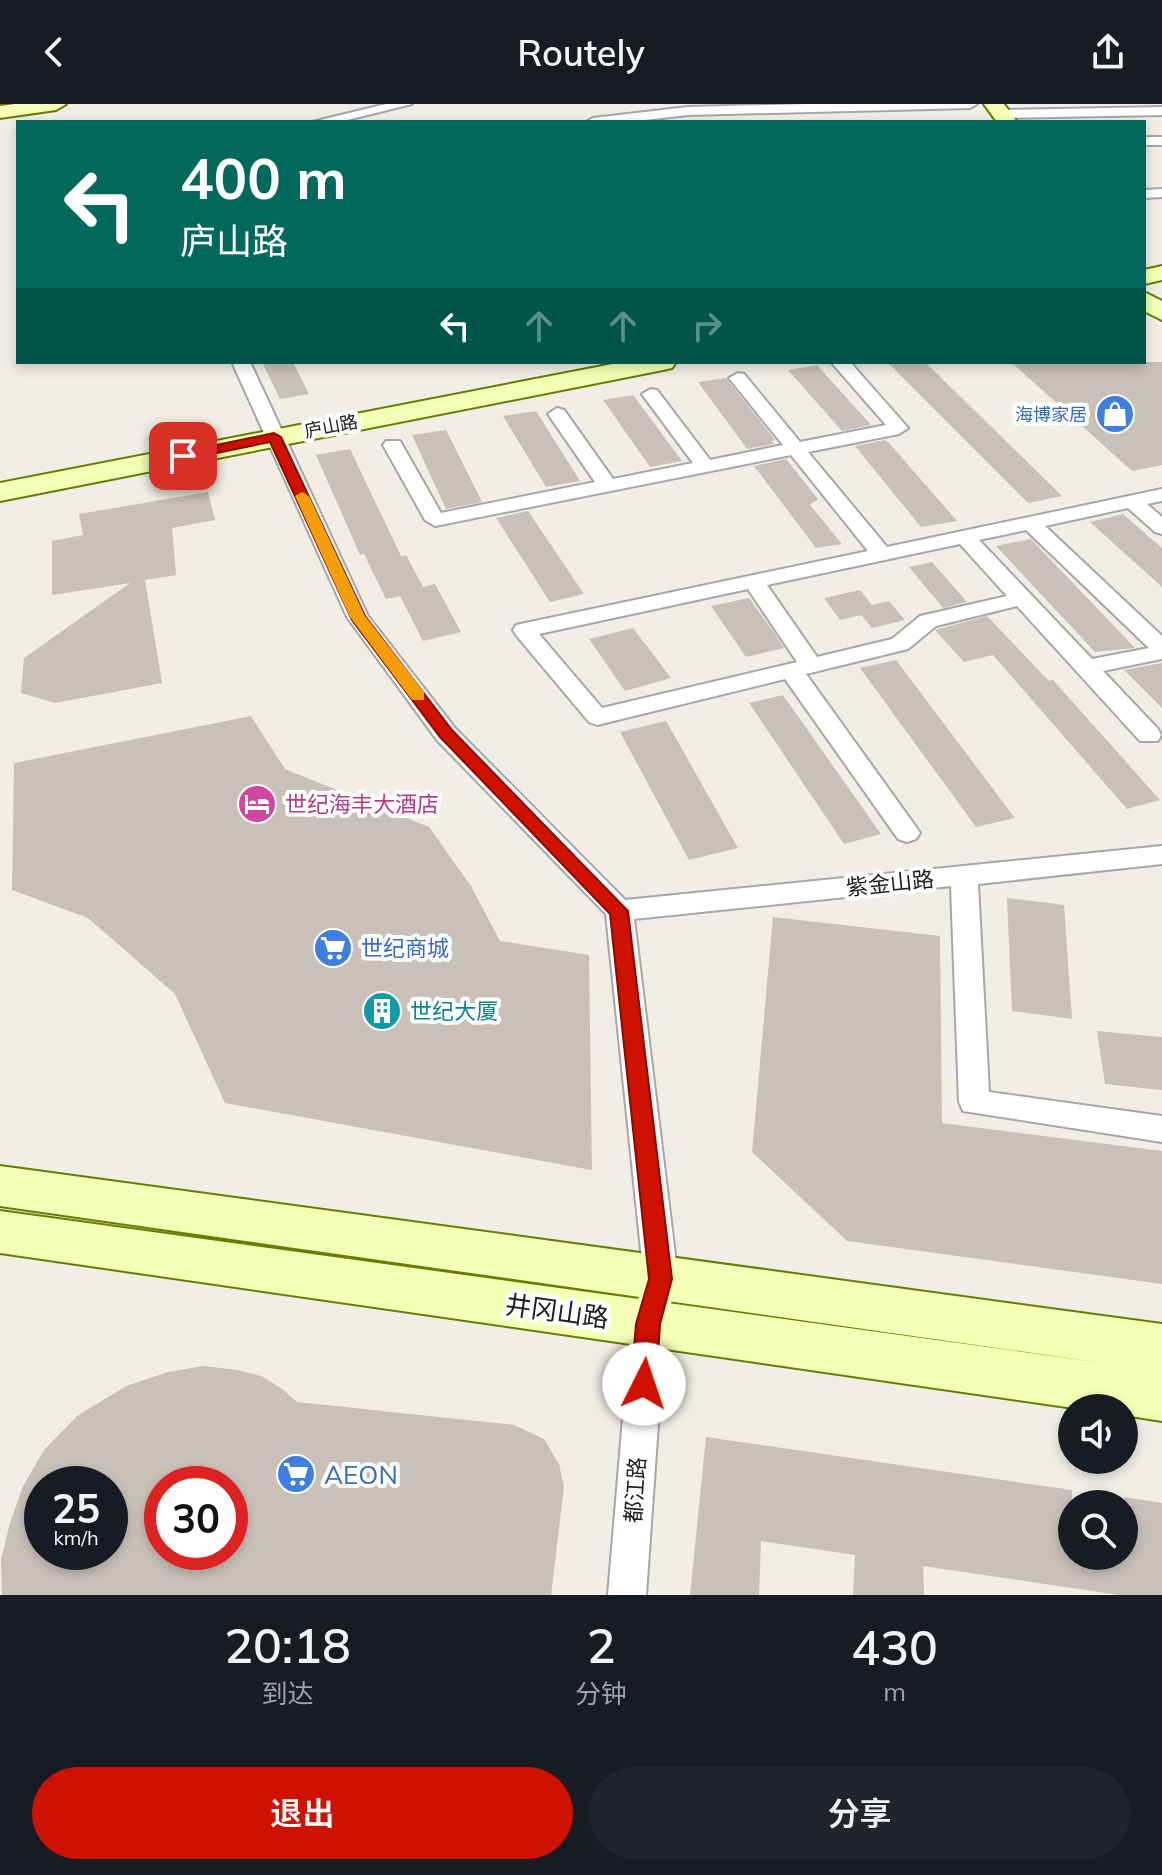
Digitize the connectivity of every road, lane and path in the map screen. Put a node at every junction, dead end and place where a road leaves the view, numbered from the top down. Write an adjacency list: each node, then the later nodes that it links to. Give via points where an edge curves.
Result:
1 (56, 104): 7 (main road)
2 (405, 104): 9 (street)
3 (970, 104): 4 (street)
4 (891, 107): 5 (street); 11 (street)
5 (686, 108): 10 (street)
6 (1162, 111): 8 (street)
7 (0, 112)
8 (1001, 113)
9 (329, 120)
10 (625, 120)
11 (899, 120)
12 (1146, 301): 13 (main road)
13 (1162, 313)
14 (242, 364): 20 (street)
15 (653, 364): 20 (main road, 庐山路)
16 (842, 364): 22 (street, via 899,428)
17 (738, 378): 22 (street)
18 (651, 394): 23 (street)
19 (557, 414): 24 (street)
20 (274, 437): 25 (main road, 庐山路); 41 (street, via 358,617 446,734)
21 (393, 445): 24 (street, via 435,520)
22 (794, 448): 23 (street); 31 (street)
23 (705, 466): 24 (street)
24 (607, 485)
25 (0, 492)
26 (1162, 495): 27 (street)
27 (1132, 501): 28 (street); 29 (street)
28 (1030, 523): 30 (street); 34 (street)
29 (1162, 528)
30 (965, 537): 31 (street); 33 (street)
31 (882, 554): 32 (street)
32 (754, 582): 35 (street); 35 (street, via 524,630 597,717)
33 (1021, 599): 35 (street, via 928,621 900,644); 36 (street)
34 (1162, 650): 36 (street)
35 (801, 668): 38 (street)
36 (1084, 668): 37 (street)
37 (1149, 735)
38 (907, 833)
39 (1162, 855): 40 (street, 紫金山路)
40 (964, 875): 41 (street, 紫金山路); 42 (street, via 974,1102)
41 (619, 911): 45 (street, 都江路)
42 (1162, 1129)
43 (0, 1186): 45 (main road, 井冈山路)
44 (0, 1232): 45 (main road, 井冈山路)
45 (654, 1302): 46 (main road, 井冈山路); 47 (main road, 井冈山路); 48 (street, 都江路)
46 (1162, 1348)
47 (1162, 1396)
48 (627, 1595)

